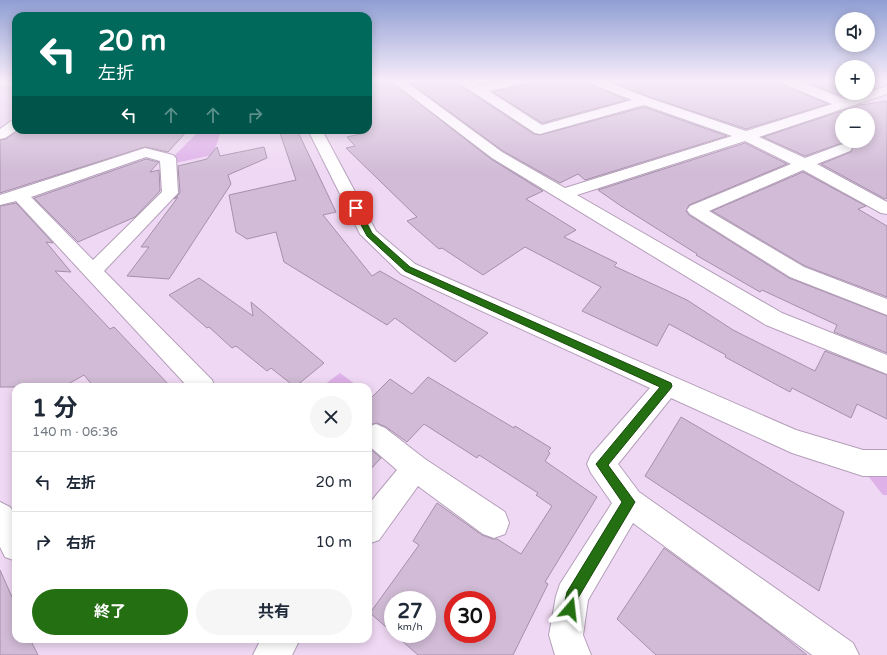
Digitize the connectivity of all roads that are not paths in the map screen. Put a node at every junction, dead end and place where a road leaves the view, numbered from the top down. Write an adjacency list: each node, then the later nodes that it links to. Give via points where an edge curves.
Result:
1 (437, 111): 12 (street, via 497,155)
2 (510, 111): 3 (street, via 540,130)
3 (610, 111)
4 (672, 111): 9 (street)
5 (825, 111): 9 (street)
6 (12, 127): 8 (street)
7 (318, 134): 20 (street, via 369,234 408,269)
8 (0, 135)
9 (746, 136): 11 (street); 12 (street)
10 (845, 148): 11 (street)
11 (804, 164): 15 (street); 17 (street, via 696,210 797,272)
12 (562, 194): 18 (street, via 774,319)
13 (20, 195): 14 (street); 16 (street); 16 (street, via 145,152 168,158 170,193)
14 (0, 200)
15 (887, 209)
16 (93, 271): 19 (street)
17 (887, 307)
18 (887, 365)
19 (199, 383)
20 (667, 386): 22 (street, via 792,441 863,463); 24 (street, via 601,464)
21 (376, 436): 23 (street)
22 (887, 463)
23 (414, 468): 26 (street); 27 (street)
24 (629, 502): 31 (street, via 572,596 566,635); 32 (street)
25 (0, 517): 28 (street)
26 (494, 523)
27 (372, 524)
28 (12, 539)
29 (281, 643): 30 (street)
30 (271, 655)
31 (573, 655)
32 (841, 655)

